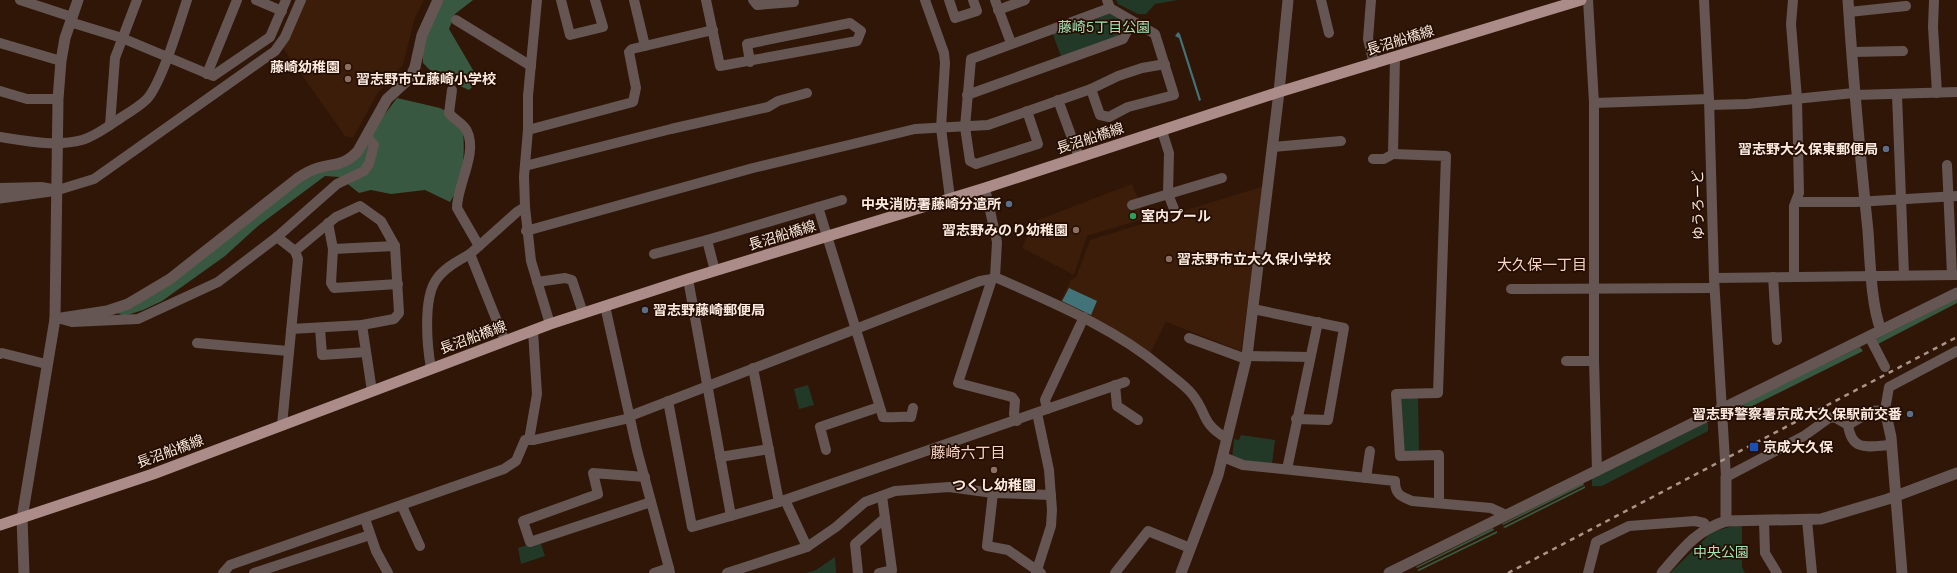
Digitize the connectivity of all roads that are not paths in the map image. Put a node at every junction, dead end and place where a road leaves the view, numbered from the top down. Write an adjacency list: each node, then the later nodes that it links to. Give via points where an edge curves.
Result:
1 (20, 0): 35 (street)
2 (78, 0): 35 (street)
3 (137, 0): 40 (street)
4 (187, 0): 46 (street)
5 (237, 0): 53 (street)
6 (256, 0): 33 (street)
7 (286, 0): 33 (street)
8 (301, 0): 88 (street, via 285,37 275,51 94,179)
9 (438, 0): 75 (street, via 424,28 410,78 388,99)
10 (538, 0): 11 (street); 52 (street)
11 (545, 0)
12 (561, 0): 13 (street, via 570,35 603,27)
13 (595, 0)
14 (634, 0): 43 (street)
15 (706, 0): 38 (street)
16 (753, 0): 29 (street, via 758,5)
17 (925, 0): 72 (street, via 944,53)
18 (949, 0): 19 (street, via 956,18 977,11)
19 (973, 0)
20 (1025, 0): 31 (street)
21 (1288, 0): 57 (street)
22 (1321, 0): 39 (street)
23 (1371, 0): 51 (street, via 1368,39)
24 (1581, 0): 47 (main road, 長沼船橋線); 68 (street)
25 (1704, 0): 67 (street, ゆうろーど)
26 (1793, 0): 65 (street, via 1791,24)
27 (1848, 0): 34 (street)
28 (1934, 0): 60 (street)
29 (794, 2)
30 (1108, 4): 37 (street); 42 (street)
31 (997, 5): 42 (street)
32 (1906, 6): 34 (street)
33 (282, 11): 53 (street, via 270,37 213,76)
34 (1849, 12): 45 (street)
35 (71, 20): 40 (street); 48 (street)
36 (456, 20): 52 (street)
37 (1132, 22): 50 (street, via 1156,34); 62 (street, via 1123,39)
38 (713, 30): 43 (street); 49 (street, via 720,66)
39 (1329, 33)
40 (122, 38): 46 (street); 70 (street, via 115,58)
41 (0, 43): 48 (street)
42 (1010, 44): 62 (street, via 971,59)
43 (645, 46): 73 (street, via 629,52 636,88 633,102)
44 (1903, 51): 45 (street)
45 (1852, 52): 61 (street)
46 (167, 56): 53 (street); 70 (street, via 147,99)
47 (1395, 58): 51 (main road, 長沼船橋線); 80 (street)
48 (60, 61): 64 (street)
49 (750, 62): 49 (street, via 856,41 861,31 850,23 746,44)
50 (1165, 64): 54 (street, via 1142,68); 54 (street, via 1174,95 1128,107 1109,117 1100,115)
51 (1374, 64): 57 (main road, 長沼船橋線)
52 (530, 66): 73 (street)
53 (207, 74)
54 (1090, 89): 66 (street)
55 (0, 90): 64 (street, via 28,99)
56 (452, 90): 107 (street, via 449,113 466,128 469,138 467,171 457,200 457,208)
57 (1279, 92): 74 (main road, 長沼船橋線); 79 (street)
58 (1957, 92): 60 (street)
59 (806, 93): 84 (street, via 778,101 768,108 671,129)
60 (1937, 93): 63 (street)
61 (1855, 94): 63 (street); 65 (street); 96 (street)
62 (967, 95): 71 (street)
63 (1897, 95): 94 (street)
64 (58, 99): 78 (street)
65 (1797, 99): 67 (street); 95 (street, via 1799,193)
66 (1058, 100): 69 (street); 81 (street)
67 (1709, 102): 68 (street); 121 (street, ゆうろーど)
68 (1594, 103): 124 (street)
69 (1027, 112): 71 (street, via 988,125); 71 (street, via 1038,144 976,164 970,161)
70 (110, 125): 78 (street, via 82,140)
71 (965, 127): 72 (street)
72 (941, 128): 92 (street); 102 (street, via 915,130 753,168)
73 (528, 130): 84 (street)
74 (1162, 131): 81 (main road, 長沼船橋線); 89 (street, via 1169,153)
75 (366, 136): 104 (street, via 374,145 370,164 364,171 337,184); 130 (street, via 352,157 342,164 317,168 298,178 170,280 128,304 107,311)
76 (0, 137): 78 (street)
77 (1342, 141): 79 (street)
78 (58, 143): 88 (street)
79 (1273, 147): 127 (street)
80 (1394, 154): 82 (street, via 1384,159); 192 (street, via 1446,156 1438,393 1396,394 1400,456 1439,455)
81 (1079, 157): 87 (main road, 長沼船橋線)
82 (1373, 159)
83 (1947, 164): 90 (street)
84 (525, 166): 98 (street)
85 (1222, 178): 89 (street)
86 (0, 188): 88 (street, via 41,187)
87 (985, 188): 92 (main road, 長沼船橋線); 118 (street, via 997,242)
88 (58, 190): 91 (street); 130 (street)
89 (1168, 194): 97 (street); 100 (street)
90 (1953, 196): 94 (street); 115 (street)
91 (0, 198)
92 (950, 198): 103 (main road, 長沼船橋線)
93 (842, 200): 99 (street)
94 (1901, 200): 96 (street); 114 (street)
95 (1796, 202): 96 (street); 117 (street)
96 (1865, 202): 113 (street)
97 (1132, 205)
98 (525, 207): 102 (street); 107 (street, via 516,212)
99 (818, 207): 103 (street); 105 (street)
100 (1174, 209)
101 (328, 223): 106 (street, via 360,206 381,222); 108 (street); 109 (street)
102 (526, 231): 120 (street)
103 (828, 236): 112 (main road, 長沼船橋線); 135 (street)
104 (277, 237): 109 (street); 130 (street, via 218,282 138,319 72,322)
105 (707, 240): 111 (street); 112 (street)
106 (395, 246): 108 (street); 122 (street)
107 (480, 246): 110 (street)
108 (333, 250): 122 (street, via 331,283 334,288)
109 (295, 251): 136 (street, via 298,260)
110 (470, 254): 142 (street); 154 (street, via 445,270 435,280 431,292 427,329)
111 (654, 254)
112 (715, 271): 119 (main road, 長沼船橋線)
113 (1872, 275): 114 (street); 117 (street); 137 (street)
114 (1904, 275): 115 (street)
115 (1954, 275)
116 (1773, 277): 117 (street); 121 (street); 141 (street)
117 (1794, 277)
118 (993, 278): 129 (street); 135 (street); 169 (street, via 958,383 1012,398 1015,401 1014,414)
119 (688, 279): 126 (main road, 長沼船橋線); 158 (street)
120 (537, 282): 128 (street, via 565,278 572,280); 132 (street)
121 (1714, 283): 124 (street); 163 (street, ゆうろーど)
122 (398, 284): 133 (street, via 399,313 394,319)
123 (1511, 288): 124 (street)
124 (1594, 288): 151 (street)
125 (1957, 293): 137 (street)
126 (606, 306): 128 (main road, 長沼船橋線); 166 (street)
127 (1253, 309): 131 (street); 149 (street)
128 (583, 314): 132 (main road, 長沼船橋線)
129 (1084, 317): 165 (street); 172 (street, via 1125,341 1160,366 1191,393 1208,425)
130 (58, 319): 152 (street)
131 (1318, 322): 148 (street); 168 (street, via 1344,328 1328,420)
132 (550, 324): 138 (main road, 長沼船橋線)
133 (362, 325): 134 (street); 146 (street)
134 (320, 328): 136 (street); 146 (street, via 322,355)
135 (856, 328): 155 (street); 161 (street)
136 (291, 329): 145 (street)
137 (1881, 330): 139 (street)
138 (533, 331): 142 (main road, 長沼船橋線); 173 (street, via 537,394)
139 (1869, 336): 153 (street); 163 (street)
140 (1189, 338): 149 (street)
141 (1777, 340)
142 (505, 341): 154 (main road, 長沼船橋線)
143 (197, 343): 145 (street)
144 (1957, 350): 164 (street, via 1889,387)
145 (288, 351): 171 (street)
146 (366, 352): 159 (street)
147 (0, 354): 152 (street)
148 (1310, 357): 149 (street); 168 (street)
149 (1247, 358): 172 (street)
150 (1566, 361): 151 (street)
151 (1594, 361): 181 (street)
152 (46, 364): 196 (street)
153 (1885, 367)
154 (431, 368): 159 (main road, 長沼船橋線)
155 (753, 368): 158 (street); 175 (street)
156 (1125, 382): 157 (street)
157 (1115, 385): 165 (street); 167 (street, via 1117,406)
158 (707, 387): 160 (street); 178 (street)
159 (372, 392): 171 (main road, 長沼船橋線)
160 (668, 401): 166 (street); 195 (street, via 692,527)
161 (879, 407): 162 (street, via 883,417 896,418 911,417); 176 (street, via 820,427)
162 (913, 408)
163 (1721, 410): 181 (street); 184 (street, ゆうろーど)
164 (1885, 410): 170 (street, via 1872,411); 174 (street)
165 (1042, 411): 169 (street); 187 (street)
166 (630, 417): 173 (street); 183 (street)
167 (1138, 420)
168 (1296, 420): 180 (street)
169 (1017, 421): 190 (street)
170 (1848, 424): 174 (street, via 1850,436 1856,444); 184 (street, via 1834,417 1829,418 1804,436)
171 (282, 425): 196 (main road, 長沼船橋線, via 153,474)
172 (1226, 438): 179 (street)
173 (529, 440): 193 (street, via 525,440 516,461 504,469)
174 (1892, 445): 189 (street)
175 (769, 449): 178 (street); 190 (street)
176 (826, 450)
177 (1370, 451): 185 (street)
178 (720, 457): 195 (street)
179 (1223, 457): 180 (street, via 1243,465); 207 (street)
180 (1287, 469): 185 (street)
181 (1597, 471): 194 (street)
182 (1957, 473): 189 (street)
183 (645, 477): 191 (street); 191 (street, via 593,473 598,494 523,521 530,542)
184 (1726, 477): 200 (street)
185 (1366, 478): 192 (street, via 1395,481 1397,493 1406,498)
186 (992, 493): 187 (street); 188 (street, via 949,487 895,491); 210 (street, via 987,546 1008,550)
187 (1051, 495): 210 (street, via 1052,518)
188 (882, 496): 197 (street); 206 (street, via 865,502)
189 (1896, 496): 199 (street, via 1836,515); 227 (street)
190 (782, 501): 195 (street); 206 (street)
191 (652, 502): 209 (street)
192 (1439, 503): 194 (street, via 1492,508)
193 (402, 506): 198 (street); 205 (street)
194 (1506, 515): 222 (street)
195 (731, 516)
196 (22, 518): 202 (main road, 長沼船橋線); 211 (street)
197 (885, 518): 218 (street, via 855,544); 219 (street, via 892,570)
198 (365, 519): 204 (street); 208 (street)
199 (1807, 520): 201 (street); 226 (street)
200 (1726, 521): 201 (street); 203 (street)
201 (1764, 521): 225 (street, via 1765,553)
202 (0, 525)
203 (1708, 527): 223 (street, via 1695,521 1629,526 1596,542); 224 (street, via 1690,542)
204 (370, 535): 214 (street); 215 (street)
205 (420, 546)
206 (807, 547): 217 (street)
207 (1190, 548): 220 (street, via 1148,531); 221 (street)
208 (245, 560): 212 (street, via 230,565); 213 (street)
209 (669, 571): 216 (street)
210 (1038, 572)
211 (24, 573)
212 (223, 573)
213 (249, 573)
214 (254, 573)
215 (388, 573)
216 (654, 573)
217 (727, 573)
218 (858, 573)
219 (879, 573)
220 (1115, 573)
221 (1181, 573)
222 (1389, 573)
223 (1588, 573)
224 (1662, 573)
225 (1777, 573)
226 (1812, 573)
227 (1902, 573)

